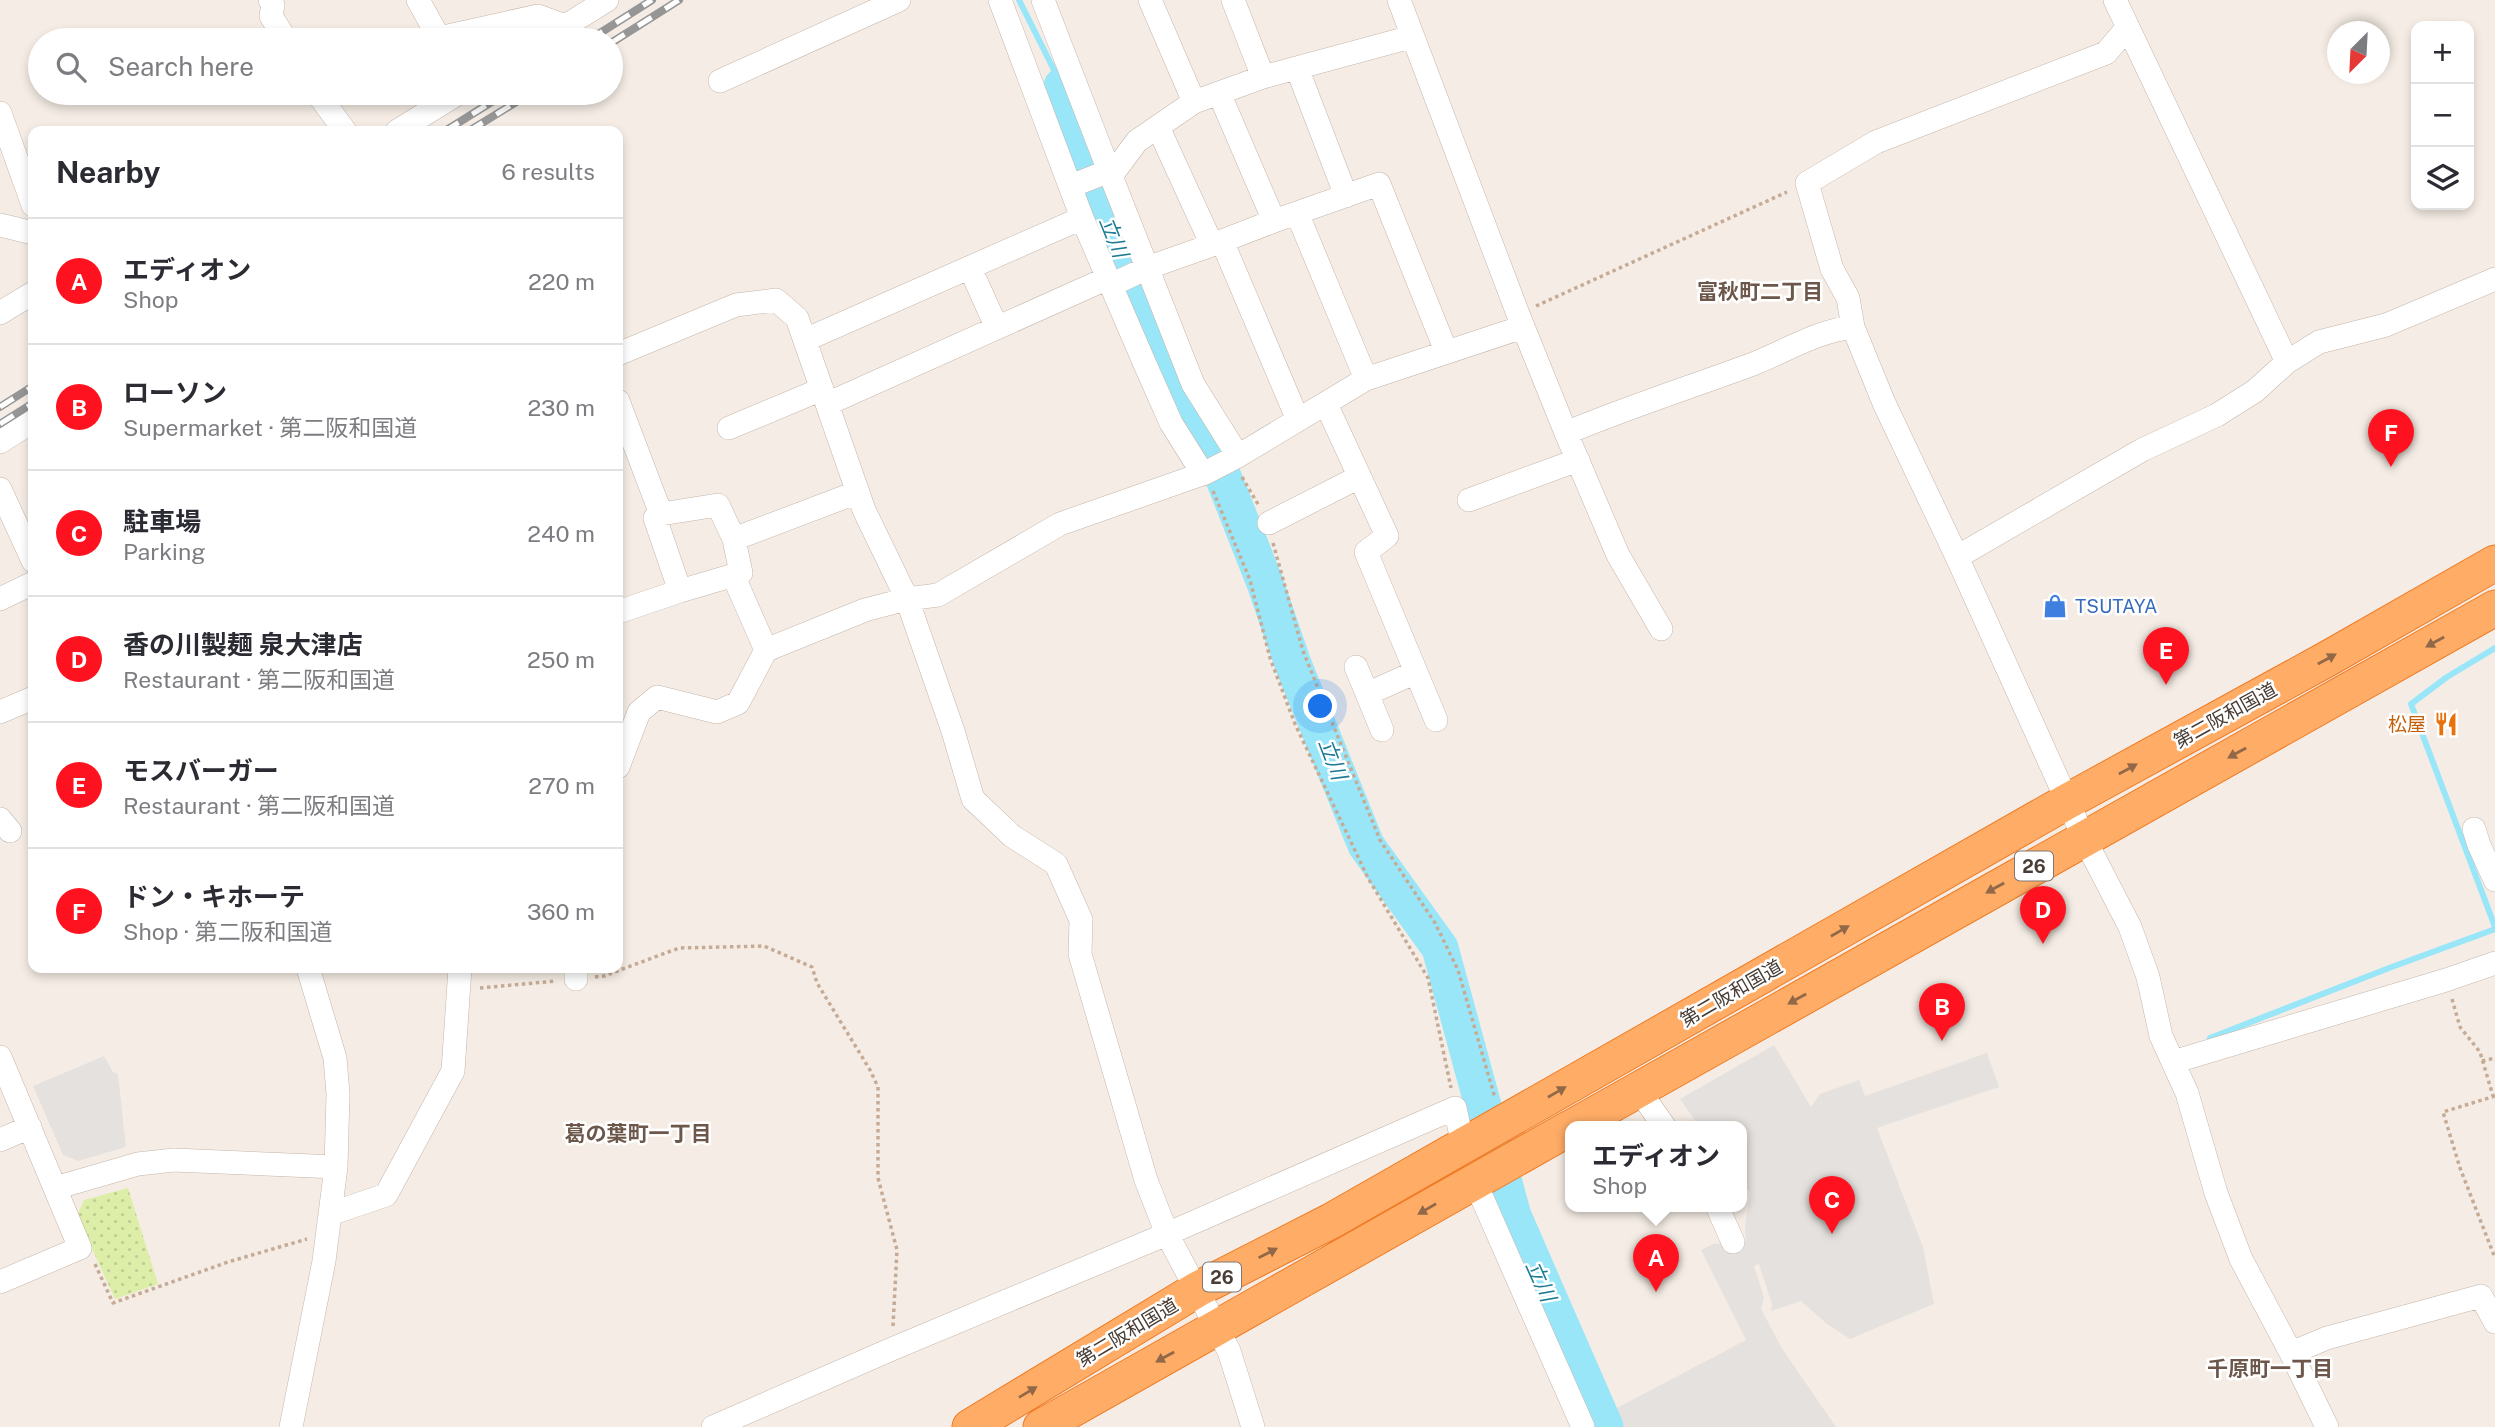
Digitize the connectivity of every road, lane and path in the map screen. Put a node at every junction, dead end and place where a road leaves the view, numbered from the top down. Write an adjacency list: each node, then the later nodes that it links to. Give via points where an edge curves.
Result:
1 (270, 0): 12 (street, via 271,16)
2 (418, 0): 13 (street)
3 (607, 0): 11 (street)
4 (899, 0): 20 (street)
5 (1000, 0): 31 (street)
6 (1043, 0): 29 (street)
7 (1150, 0): 22 (street)
8 (1233, 0): 19 (street)
9 (1399, 0): 17 (street)
10 (2115, 0): 16 (street)
11 (565, 26): 14 (street, via 538,16); 15 (street)
12 (278, 28)
13 (433, 28)
14 (484, 28)
15 (562, 28)
16 (2127, 28): 30 (street, via 2106,53 1876,142); 52 (street)
17 (1411, 37): 18 (street); 46 (street)
18 (1297, 68): 19 (street); 33 (street)
19 (1263, 77): 21 (street)
20 (720, 81)
21 (1219, 93): 22 (street); 36 (street)
22 (1194, 102): 28 (street)
23 (326, 105): 26 (street)
24 (439, 105): 27 (street)
25 (0, 113): 32 (street)
26 (341, 126)
27 (405, 126)
28 (1158, 127): 29 (street, via 1137,141); 39 (street)
29 (1106, 174): 31 (street); 41 (street)
30 (1807, 183): 46 (path); 47 (street, via 1832,269 1848,298)
31 (1073, 185): 35 (street)
32 (28, 191)
33 (1346, 196): 34 (street); 50 (street, via 1379,184)
34 (1297, 213): 36 (street); 53 (street)
35 (1082, 218): 40 (street); 43 (street)
36 (1274, 221): 39 (street)
37 (0, 225): 38 (street)
38 (28, 232)
39 (1217, 243): 41 (street); 57 (street)
40 (970, 268): 48 (street); 49 (street)
41 (1143, 270): 43 (street); 62 (street, via 1192,384)
42 (2495, 279): 52 (street, via 2386,325 2319,342)
43 (1111, 282): 48 (street); 64 (street, via 1171,423)
44 (28, 296): 45 (street)
45 (0, 313)
46 (1521, 320): 50 (street); 60 (street)
47 (1853, 327): 60 (street, via 1832,330); 73 (street)
48 (997, 328): 54 (street)
49 (804, 340): 51 (street, via 797,318 776,300 736,305); 54 (street)
50 (1446, 351): 53 (street)
51 (623, 352)
52 (2287, 362): 73 (street, via 2255,391 2217,415 2142,450)
53 (1366, 379): 55 (street)
54 (824, 396): 59 (street); 67 (street)
55 (1326, 404): 57 (street); 65 (street)
56 (623, 414): 69 (street)
57 (1298, 420): 62 (street)
58 (28, 424): 61 (street)
59 (729, 428)
60 (1566, 433): 63 (street)
61 (0, 442)
62 (1233, 459): 64 (street); 70 (path)
63 (1578, 460): 68 (street); 82 (street, via 1618,555)
64 (1204, 474): 79 (street, via 1060,524 938,595); 109 (path, via 1250,580 1270,658 1295,724 1368,878 1428,978)
65 (1359, 477): 70 (street); 85 (street, via 1387,536 1366,552)
66 (0, 489): 72 (street)
67 (858, 492): 71 (street); 79 (street)
68 (1469, 500)
69 (661, 514): 71 (street, via 718,505); 77 (street, via 656,517)
70 (1269, 523): 114 (path, via 1303,651 1380,840 1436,923 1458,970)
71 (734, 539): 75 (street, via 741,573)
72 (28, 550)
73 (1957, 557): 92 (street)
74 (2495, 563): 92 (highway, 第二阪和国道 / 26, one-way to 74)
75 (733, 575): 77 (street); 83 (street)
76 (28, 585): 78 (street)
77 (680, 591): 81 (street)
78 (0, 599)
79 (907, 599): 83 (street, via 865,610); 121 (street, via 973,800 1012,836 1056,864 1081,920 1080,954 1146,1180)
80 (2495, 608): 94 (highway, 第二阪和国道 / 26, one-way to 94)
81 (623, 610)
82 (1661, 629)
83 (766, 650): 91 (street, via 738,703 717,712 657,697 639,712)
84 (1356, 667): 86 (street)
85 (1416, 672): 86 (street); 89 (street)
86 (1367, 694): 90 (street)
87 (28, 700): 88 (street)
88 (0, 712)
89 (1436, 720)
90 (1382, 730)
91 (623, 754)
92 (2068, 802): 94 (street); 114 (highway, 第二阪和国道 / 26, one-way to 92)
93 (2474, 829): 95 (street)
94 (2084, 838): 106 (street, via 2130,927 2148,976 2161,1036); 107 (highway, 第二阪和国道 / 26, one-way to 107)
95 (2495, 880)
96 (2495, 962): 102 (street)
97 (623, 969): 129 (path, via 679,948 764,946 812,967 878,1087 878,1178 897,1250)
98 (310, 973): 116 (street, via 335,1058)
99 (576, 973): 100 (path); 101 (path)
100 (612, 973)
101 (460, 979): 120 (street, via 453,1071 387,1195)
102 (2446, 980): 105 (path, via 2460,1027); 106 (street)
103 (0, 1057): 112 (street)
104 (2495, 1058): 105 (path)
105 (2482, 1061): 108 (path)
106 (2173, 1062): 130 (street, via 2241,1259)
107 (1638, 1089): 110 (highway, 第二阪和国道 / 26); 111 (street)
108 (2494, 1097): 124 (path, via 2443,1112)
109 (1455, 1108): 114 (street); 121 (street)
110 (1582, 1121)
111 (1660, 1121)
112 (30, 1127): 115 (street); 118 (street)
113 (1565, 1131): 117 (highway, 第二阪和国道 / 26)
114 (1486, 1133): 126 (highway, 第二阪和国道 / 26, one-way to 114, via 1331,1221)
115 (0, 1140)
116 (336, 1167): 118 (street, via 174,1160 138,1164); 120 (street)
117 (1491, 1173): 128 (highway, 第二阪和国道 / 26, one-way to 128); 136 (street)
118 (55, 1188): 123 (street)
119 (1720, 1212): 122 (street)
120 (329, 1224): 123 (path, via 113,1303 91,1254); 131 (street)
121 (1167, 1234): 126 (street); 129 (street)
122 (1733, 1242)
123 (80, 1248): 125 (street)
124 (2495, 1258)
125 (0, 1282)
126 (1198, 1289): 128 (street); 133 (highway, 第二阪和国道 / 26, one-way to 126)
127 (2495, 1322): 130 (street, via 2481,1296 2327,1338)
128 (1217, 1328): 134 (highway, 第二阪和国道 / 26, one-way to 134); 135 (street)
129 (892, 1349): 132 (street)
130 (2291, 1353): 137 (street)
131 (291, 1427)
132 (713, 1427)
133 (970, 1427)
134 (1041, 1427)
135 (1253, 1427)
136 (1583, 1427)
137 (2327, 1427)

